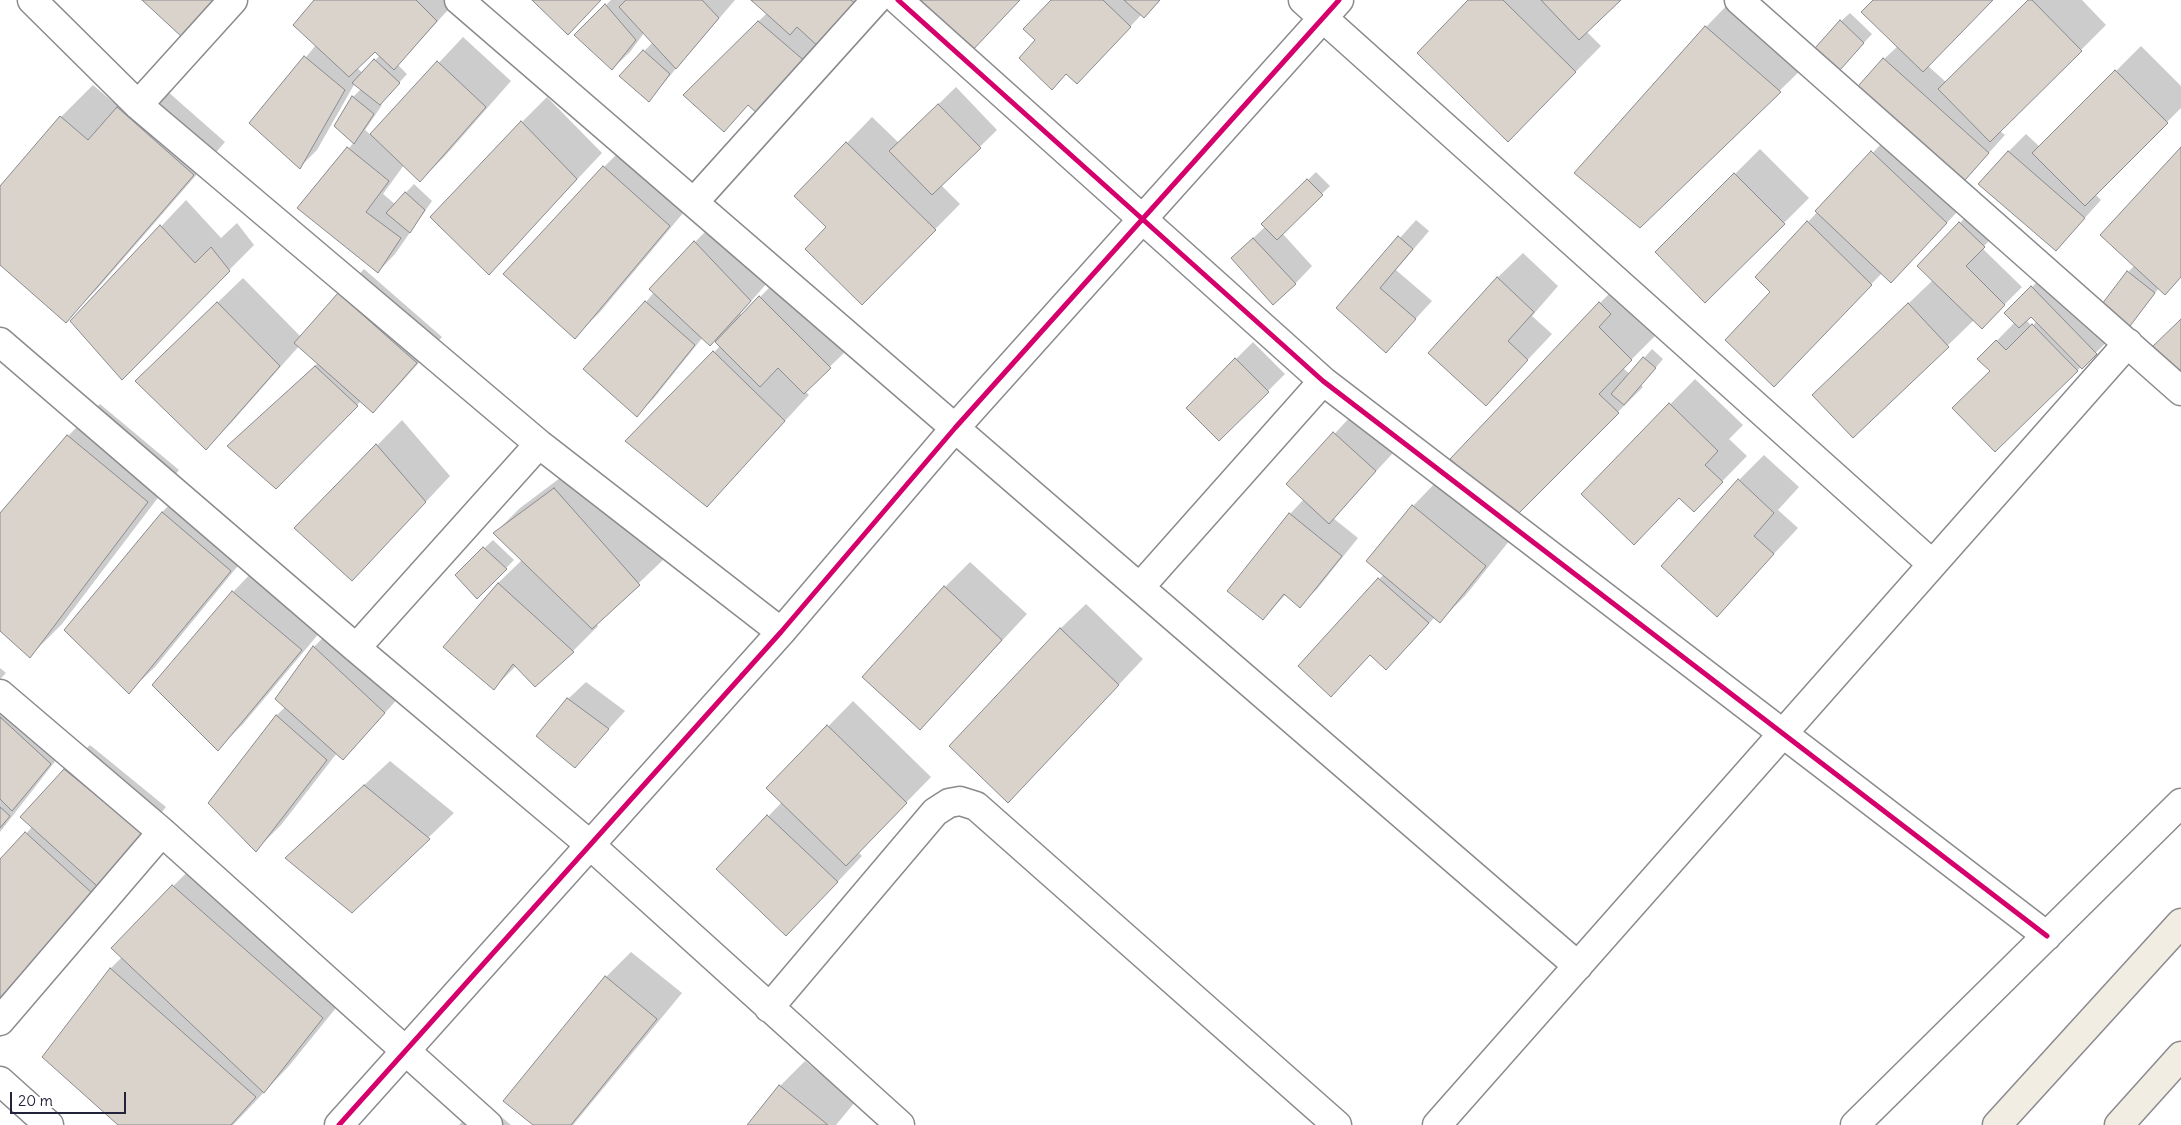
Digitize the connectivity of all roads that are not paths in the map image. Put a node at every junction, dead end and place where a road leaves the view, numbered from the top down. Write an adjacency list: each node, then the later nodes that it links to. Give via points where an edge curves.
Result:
1 (32, 0): 9 (street)
2 (234, 0): 9 (street)
3 (459, 0): 10 (street)
4 (876, 0): 10 (street)
5 (898, 0): 11 (street)
6 (1303, 0): 8 (street)
7 (1739, 0): 13 (street)
8 (1331, 9): 11 (street); 18 (street)
9 (138, 105): 17 (street)
10 (694, 202): 16 (street)
11 (1142, 219): 14 (street); 16 (street)
12 (0, 342): 21 (street)
13 (2128, 343): 15 (street); 18 (street)
14 (1323, 381): 19 (street); 23 (street)
15 (2181, 391)
16 (955, 428): 19 (street); 20 (street)
17 (539, 444): 20 (street); 21 (street)
18 (1932, 564): 23 (street)
19 (1140, 588): 29 (street)
20 (781, 632): 26 (street)
21 (356, 648): 26 (street)
22 (0, 694): 25 (street)
23 (1783, 733): 28 (street); 29 (street)
24 (2181, 802): 28 (street)
25 (162, 832): 31 (street); 32 (street)
26 (589, 844): 30 (street); 32 (street)
27 (2181, 923): 42 (main road)
28 (2047, 936): 41 (street)
29 (1578, 966): 40 (street)
30 (769, 1008): 38 (street); 39 (street, via 936,812 948,803 960,801 976,806)
31 (0, 1021)
32 (406, 1052): 36 (street); 37 (street)
33 (2181, 1056): 43 (main road)
34 (0, 1081): 35 (street)
35 (49, 1125)
36 (339, 1125)
37 (488, 1125)
38 (900, 1125)
39 (1337, 1125)
40 (1437, 1125)
41 (1855, 1125)
42 (1997, 1125)
43 (2119, 1125)

